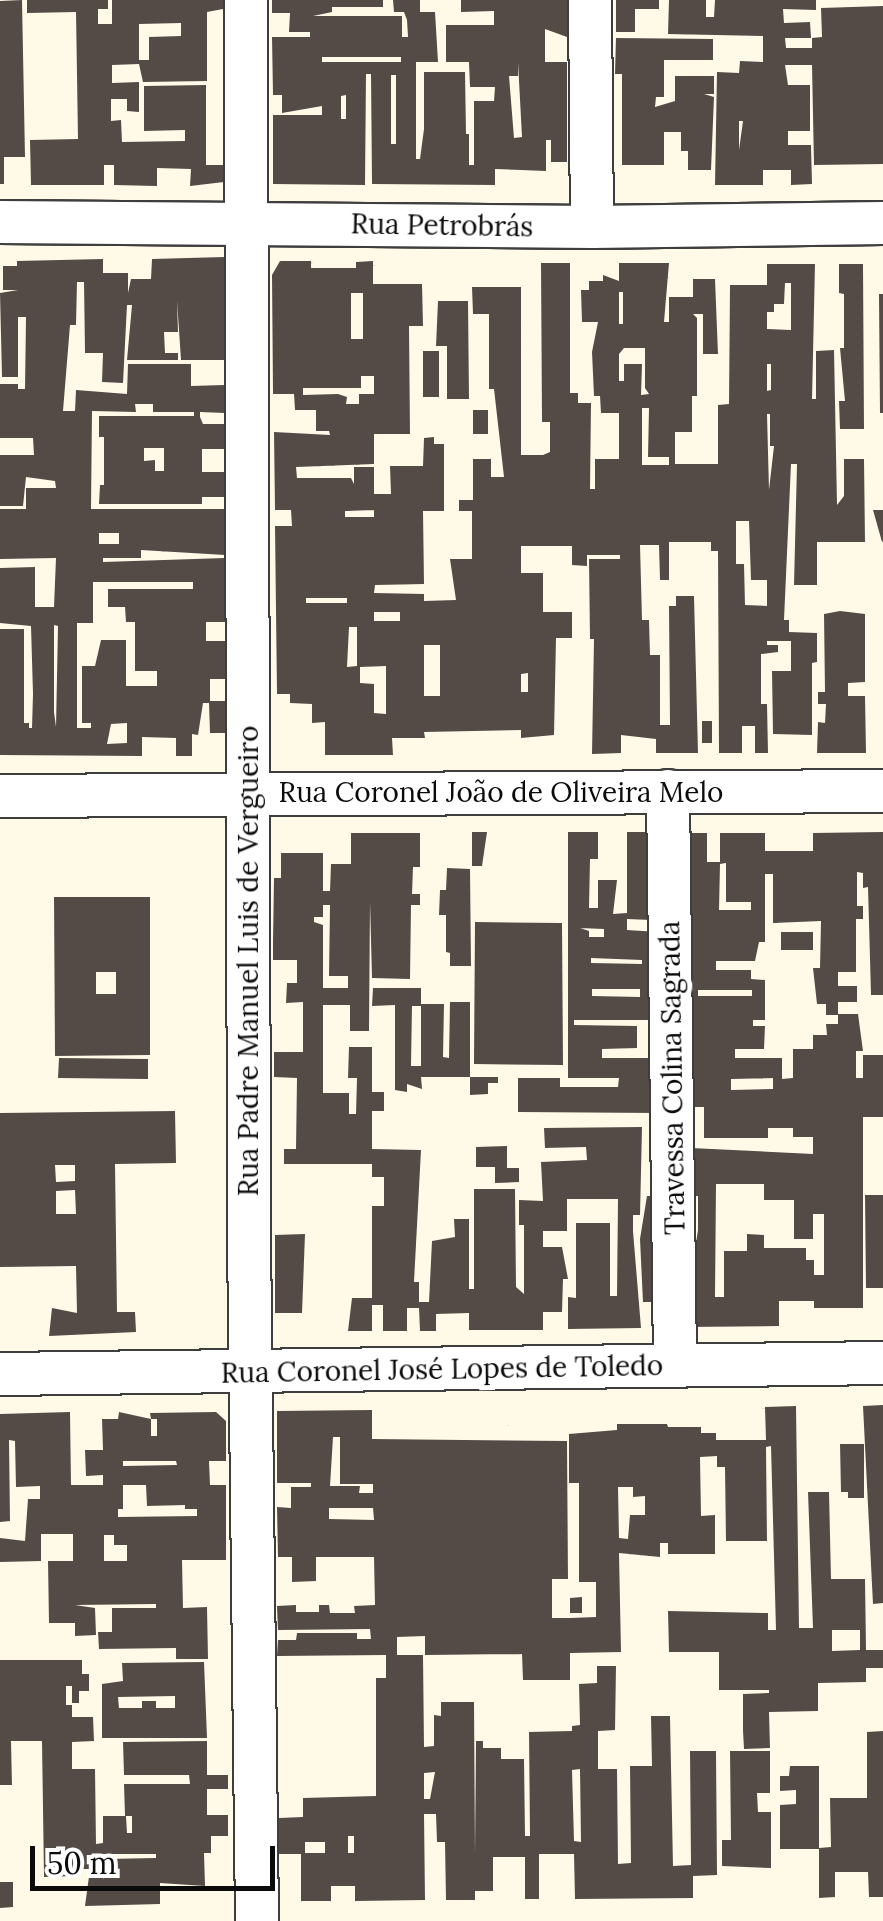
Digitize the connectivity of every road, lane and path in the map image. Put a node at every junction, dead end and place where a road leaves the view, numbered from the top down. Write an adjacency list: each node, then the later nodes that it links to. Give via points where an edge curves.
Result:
1 (246, 0): 4 (street, Rua Padre Manuel Luis de Vergueiro)
2 (590, 0): 6 (street)
3 (0, 222): 4 (street, Rua Petrobrás)
4 (247, 223): 6 (street, Rua Petrobrás); 9 (street, Rua Padre Manuel Luis de Vergueiro)
5 (883, 223): 6 (street, Rua Petrobrás)
6 (592, 227)
7 (668, 791): 8 (street, Rua Coronel João de Oliveira Melo); 9 (street, Rua Coronel João de Oliveira Melo); 12 (street, Travessa Colina Sagrada)
8 (883, 791)
9 (248, 792): 10 (street, Rua Coronel João de Oliveira Melo); 13 (street, Rua Padre Manuel Luis de Vergueiro)
10 (0, 796)
11 (883, 1363): 12 (street, Rua Coronel José Lopes de Toledo)
12 (675, 1364): 13 (street, Rua Coronel José Lopes de Toledo)
13 (250, 1373): 14 (street, Rua Coronel José Lopes de Toledo); 15 (street, Rua Padre Manuel Luis de Vergueiro)
14 (0, 1374)
15 (257, 1921)

